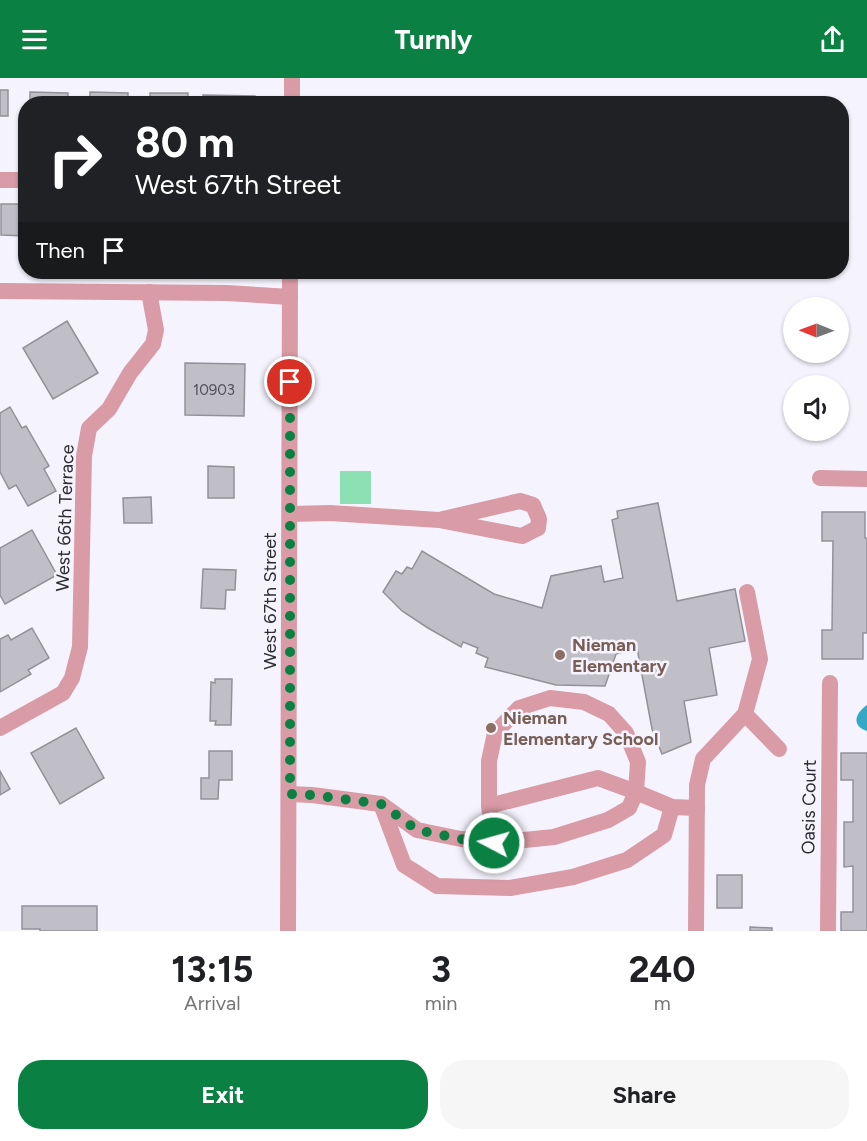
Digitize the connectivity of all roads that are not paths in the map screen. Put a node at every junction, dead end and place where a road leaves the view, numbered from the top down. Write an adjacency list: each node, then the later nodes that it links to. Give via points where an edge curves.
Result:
1 (292, 78): 2 (street)
2 (292, 96)
3 (0, 180): 4 (street)
4 (18, 180)
5 (290, 279): 8 (street, West 67th Street)
6 (0, 291): 7 (street)
7 (149, 292): 8 (street); 16 (street, West 66th Terrace, via 156,330 153,344 109,409 89,428 84,456 80,647 72,678 63,693)
8 (290, 297): 11 (street, West 67th Street)
9 (819, 478): 10 (street)
10 (867, 479)
11 (290, 514): 12 (street); 19 (street, West 67th Street)
12 (440, 520): 12 (street, via 522,536 538,528 539,519 532,505 520,501)
13 (747, 592): 15 (street, via 760,659)
14 (830, 683): 27 (street, Oasis Court)
15 (745, 714): 17 (street); 23 (street, via 703,759)
16 (0, 728)
17 (779, 749)
18 (636, 792): 21 (street, via 598,778); 21 (street, via 638,762 626,733 609,714 585,702 550,698 519,708 495,733 489,761); 22 (street); 24 (street, via 629,808 608,820 554,837)
19 (290, 794): 20 (street); 25 (street, West 67th Street)
20 (381, 804): 22 (street, via 404,865 437,886 510,888 573,877 627,860 664,835); 24 (street, via 417,830)
21 (489, 806): 24 (street)
22 (672, 807): 23 (street)
23 (697, 808): 26 (street)
24 (494, 843)
25 (288, 931)
26 (696, 931)
27 (828, 931)

